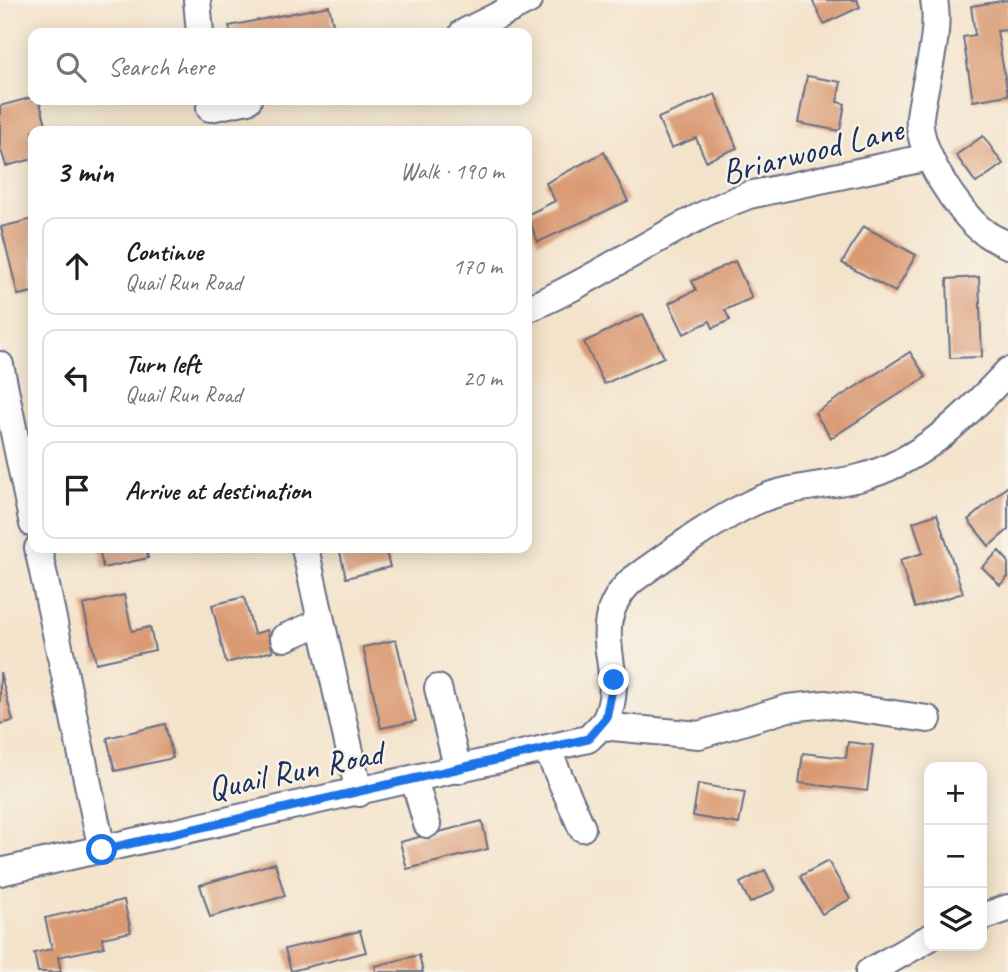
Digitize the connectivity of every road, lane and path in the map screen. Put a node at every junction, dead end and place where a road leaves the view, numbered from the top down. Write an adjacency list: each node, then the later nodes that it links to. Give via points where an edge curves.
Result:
1 (197, 0): 4 (street)
2 (529, 0): 5 (street)
3 (934, 0): 8 (street, via 928,86 920,120)
4 (200, 28)
5 (473, 28)
6 (234, 105): 7 (street)
7 (212, 113)
8 (929, 157): 9 (street, via 940,180 983,232); 10 (street, Briarwood Lane, via 749,195)
9 (1008, 245)
10 (532, 307)
11 (0, 365): 13 (street)
12 (1008, 371): 20 (street, via 966,415 923,450 861,478 786,490 759,500 631,581 614,601 606,626 614,680)
13 (28, 500)
14 (39, 553): 27 (street)
15 (306, 553): 16 (street)
16 (321, 622): 17 (street); 24 (street)
17 (284, 638)
18 (438, 688): 22 (street)
19 (928, 719): 20 (street, via 826,704 788,708 699,735)
20 (601, 726): 21 (street, Quail Run Road, via 588,739)
21 (547, 749): 22 (street, Quail Run Road); 26 (street)
22 (458, 770): 23 (street, Quail Run Road)
23 (414, 779): 24 (street, Quail Run Road); 25 (street)
24 (359, 793): 27 (street, Quail Run Road)
25 (427, 824)
26 (582, 828)
27 (102, 850): 28 (street, Quail Run Road)
28 (0, 872)
29 (1008, 908): 30 (street)
30 (987, 915)
31 (924, 941): 32 (street)
32 (869, 972)

